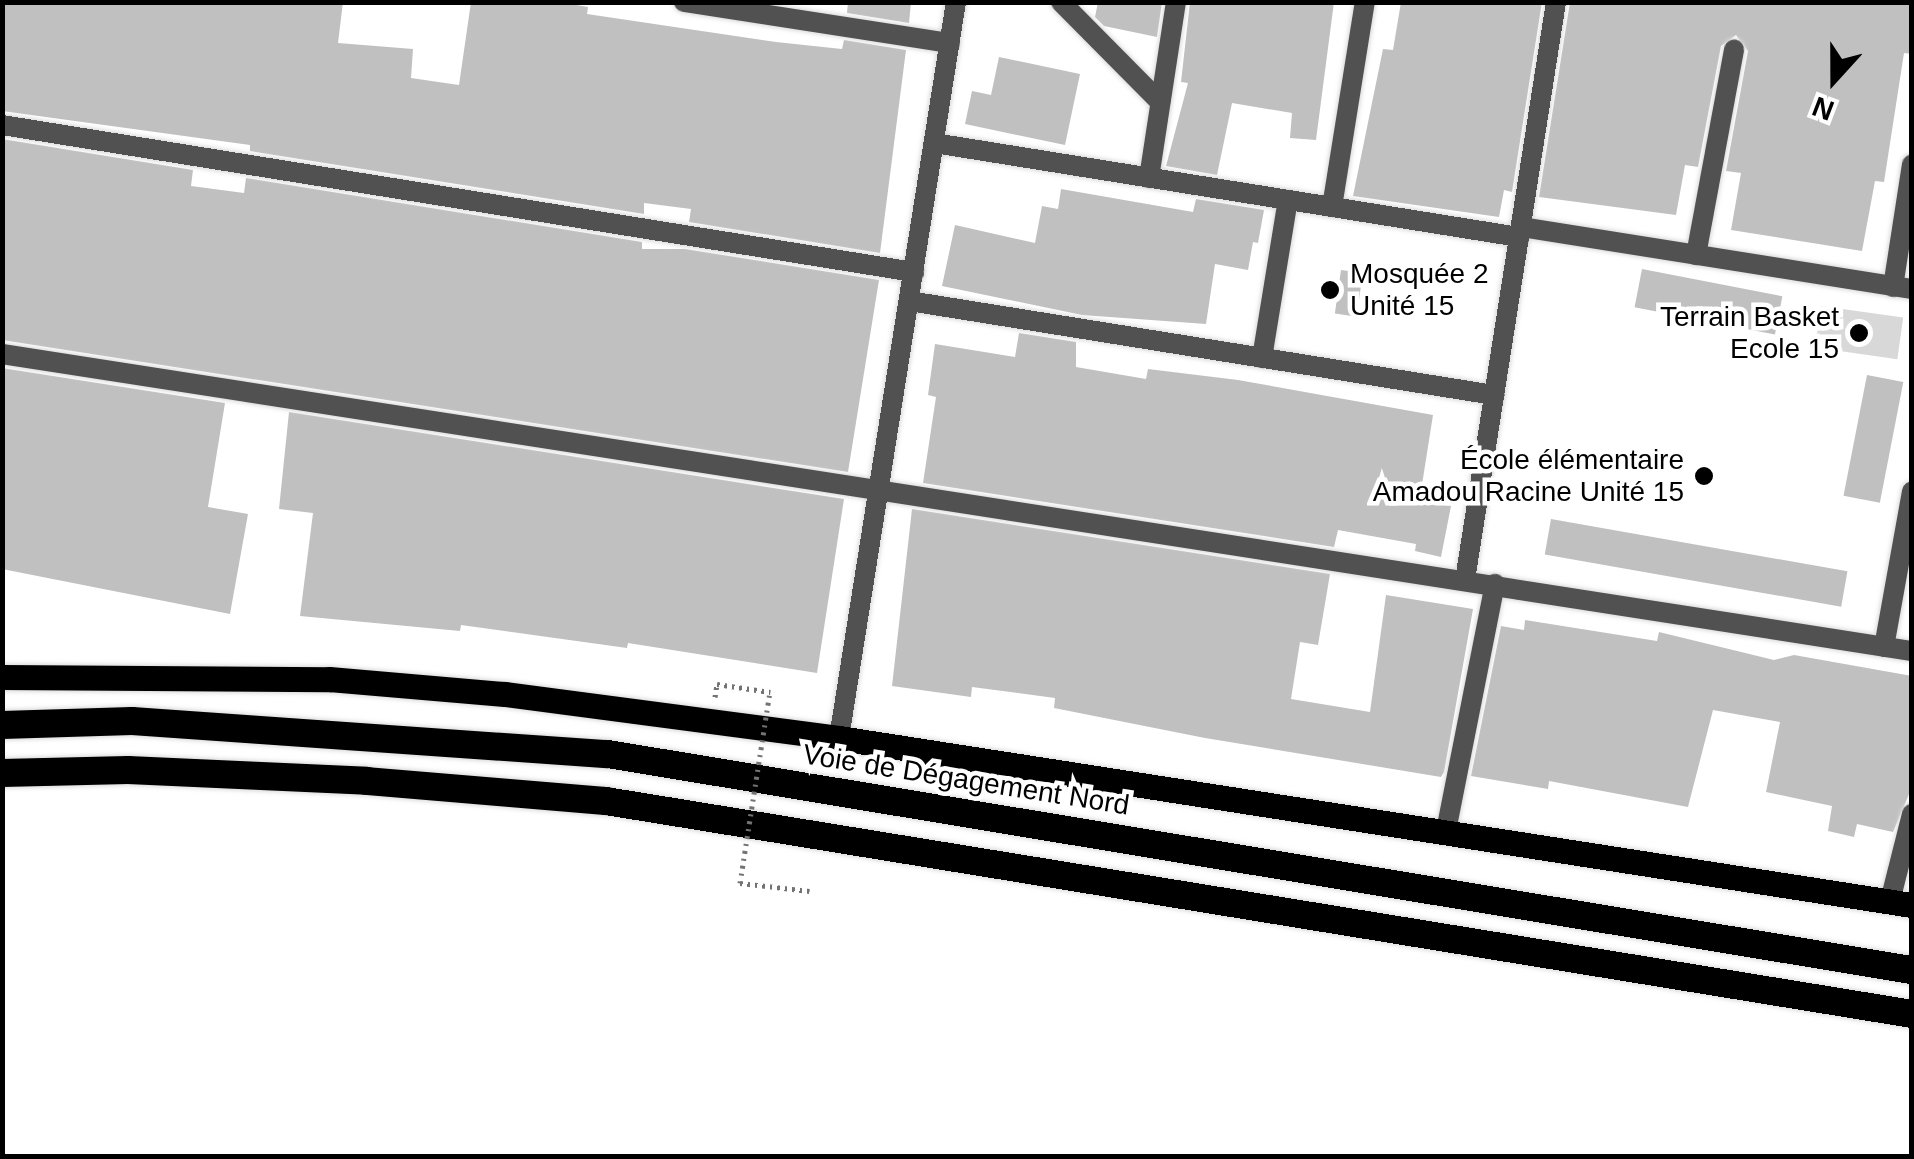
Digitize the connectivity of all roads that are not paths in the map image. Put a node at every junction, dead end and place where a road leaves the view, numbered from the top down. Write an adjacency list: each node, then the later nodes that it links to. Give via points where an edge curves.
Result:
1 (684, 2): 7 (street)
2 (956, 2): 7 (street)
3 (1061, 2): 9 (street)
4 (1176, 2): 9 (street)
5 (1365, 2): 15 (street)
6 (1556, 2): 16 (street)
7 (950, 43): 11 (street)
8 (1734, 49): 17 (street)
9 (1160, 102): 13 (street)
10 (2, 125): 18 (street)
11 (934, 143): 13 (street); 18 (street)
12 (1912, 164): 19 (street)
13 (1149, 178): 14 (street)
14 (1288, 200): 15 (street); 22 (street)
15 (1332, 207): 16 (street)
16 (1520, 232): 17 (street); 23 (street)
17 (1696, 255): 19 (street)
18 (914, 272): 20 (street)
19 (1902, 288)
20 (909, 301): 22 (street); 24 (street)
21 (2, 354): 24 (street)
22 (1262, 358): 23 (street)
23 (1494, 396): 26 (street)
24 (880, 485): 26 (street); 32 (street)
25 (1912, 490): 28 (street)
26 (1465, 580): 27 (street)
27 (1496, 584): 28 (street); 35 (street)
28 (1884, 647): 29 (street)
29 (1912, 651)
30 (2, 676): 32 (main road, via 329,679)
31 (2, 726): 37 (highway, Voie de Dégagement Nord, via 171,723 608,754)
32 (840, 738): 35 (main road)
33 (2, 774): 38 (highway, via 128,770 606,801)
34 (1912, 814): 36 (street)
35 (1446, 831): 36 (main road)
36 (1901, 903)
37 (1912, 970)
38 (1912, 1014)

